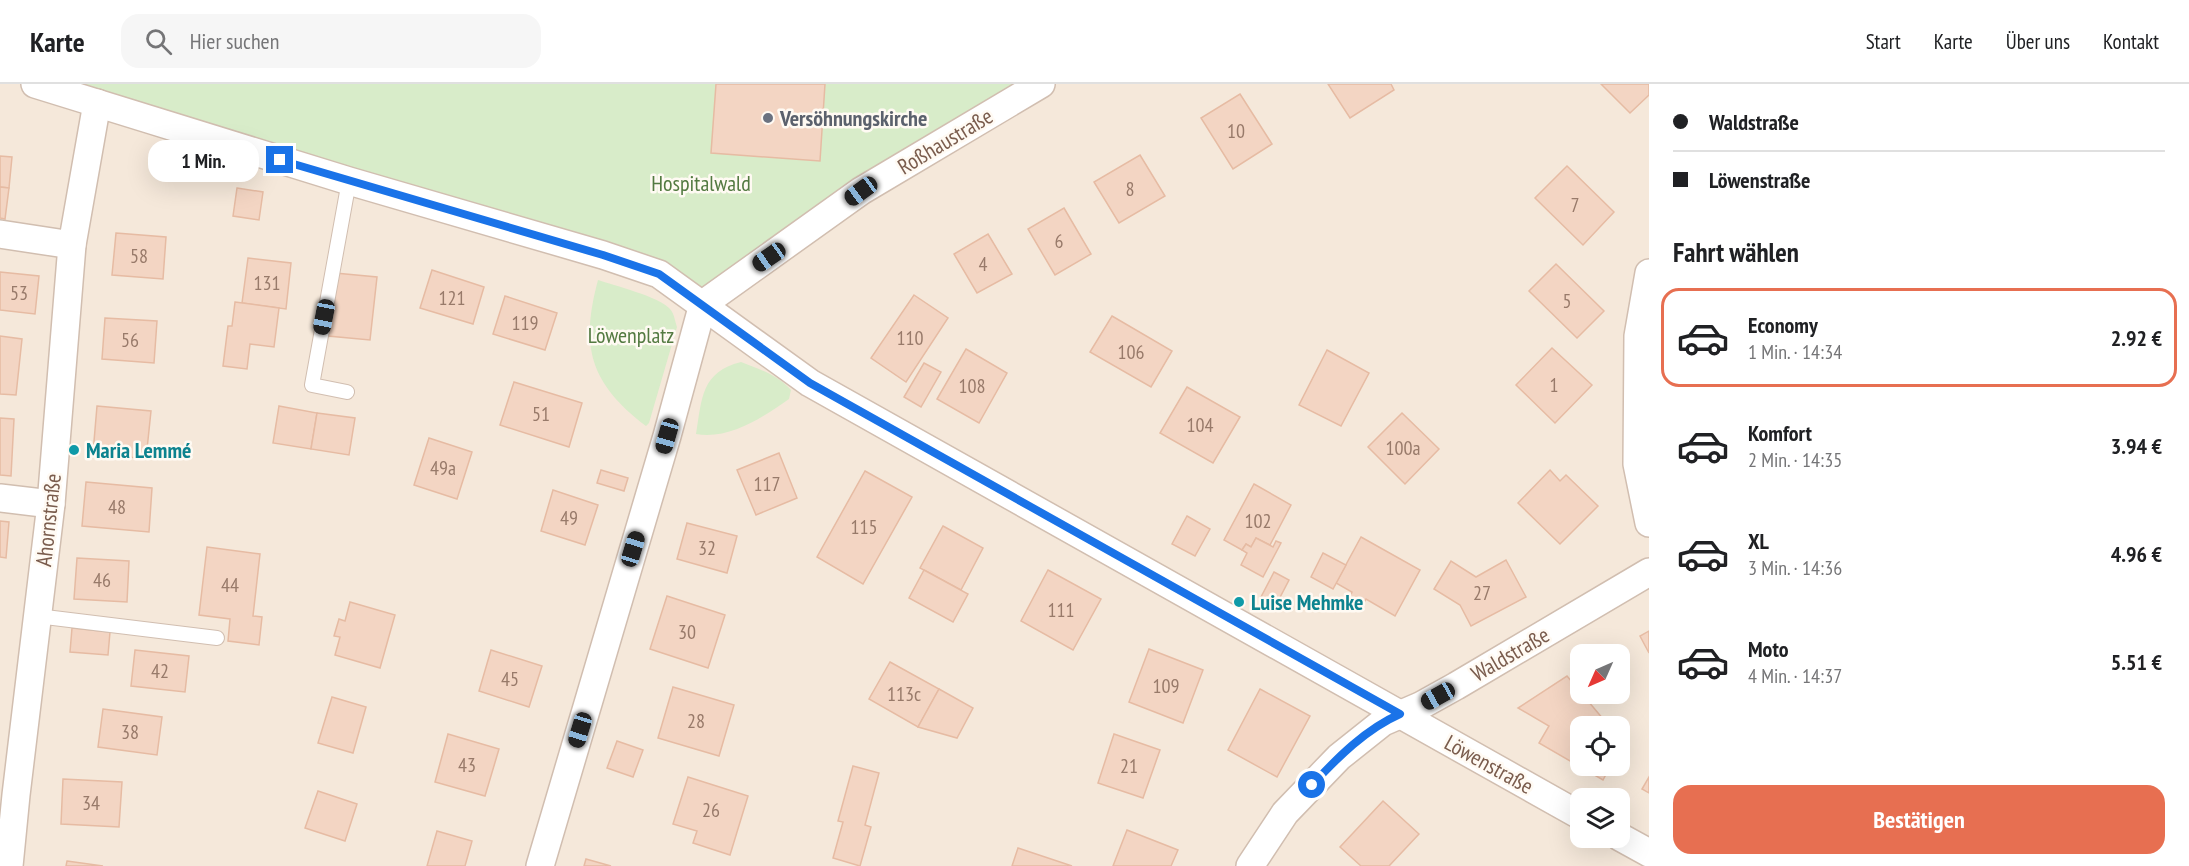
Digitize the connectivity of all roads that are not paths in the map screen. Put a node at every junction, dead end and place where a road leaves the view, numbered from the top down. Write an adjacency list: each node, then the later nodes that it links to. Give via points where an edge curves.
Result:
1 (35, 84): 3 (street, Löwenstraße)
2 (1041, 84): 8 (street, Roßhaustraße, via 861,191)
3 (97, 103): 4 (street, Löwenstraße); 6 (street, Ahornstraße)
4 (349, 181): 8 (street, Löwenstraße, via 659,274); 9 (lane, via 312,385)
5 (0, 234): 6 (street)
6 (72, 245): 11 (street, Ahornstraße)
7 (1649, 273): 12 (street, via 1638,336 1637,464)
8 (703, 304): 16 (street, Löwenstraße, via 810,383); 22 (street)
9 (347, 392)
10 (0, 498): 11 (street)
11 (51, 504): 14 (street, Ahornstraße)
12 (1649, 523)
13 (1649, 572): 16 (street, Waldstraße, via 1456,686)
14 (37, 616): 15 (lane); 17 (street, Ahornstraße)
15 (217, 638)
16 (1400, 714): 18 (street, Löwenstraße); 23 (street, Waldstraße, via 1383,722 1339,757 1285,813)
17 (8, 794): 21 (street, Ahornstraße)
18 (1570, 810)
19 (1630, 843): 20 (street)
20 (1649, 853)
21 (9, 866)
22 (540, 866)
23 (1250, 866)

